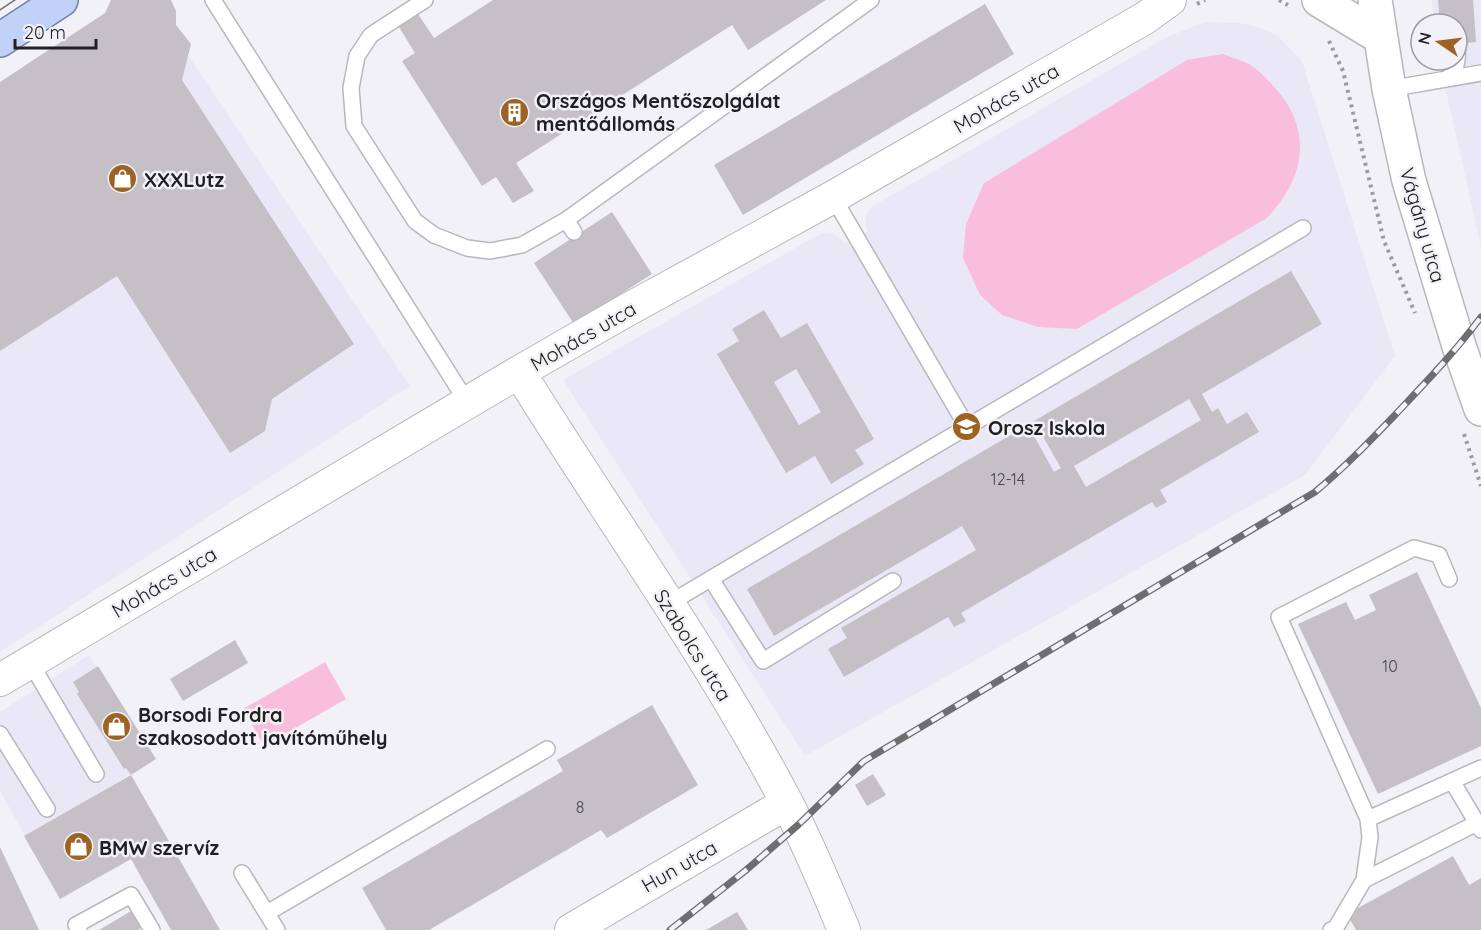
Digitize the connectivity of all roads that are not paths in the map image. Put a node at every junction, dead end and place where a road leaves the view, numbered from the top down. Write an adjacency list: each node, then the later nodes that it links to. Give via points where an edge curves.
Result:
1 (61, 0): 11 (main road)
2 (213, 0): 19 (lane)
3 (219, 0): 10 (lane)
4 (425, 0): 5 (lane, via 371,35 357,56 351,88 354,126 415,221 434,236 466,248 490,251 522,245 570,226)
5 (871, 0)
6 (1170, 0): 16 (street, Mohács utca)
7 (1375, 0): 9 (street, Vágány utca)
8 (1301, 5): 9 (street)
9 (1380, 37): 15 (street, Vágány utca)
10 (245, 39)
11 (0, 40)
12 (1454, 72): 14 (lane)
13 (1481, 73): 14 (lane)
14 (1449, 78): 15 (lane)
15 (1389, 89): 20 (street, Vágány utca, via 1409,181 1467,353)
16 (833, 197): 18 (street, Mohács utca, via 622,304); 21 (lane)
17 (1303, 228): 21 (lane)
18 (519, 372): 19 (street, Mohács utca); 25 (street, Szabolcs utca)
19 (467, 402): 26 (street, Mohács utca)
20 (1471, 417)
21 (967, 427): 22 (lane)
22 (711, 579): 24 (lane, via 763,661); 25 (lane)
23 (1449, 579): 35 (lane, via 1439,555 1413,548 1279,617)
24 (893, 581)
25 (668, 604): 33 (street, Szabolcs utca, via 753,740)
26 (30, 662): 27 (street, Mohács utca); 31 (lane)
27 (0, 680)
28 (0, 734): 34 (lane)
29 (547, 749): 39 (lane)
30 (1481, 768): 32 (lane)
31 (96, 774)
32 (1452, 781): 35 (lane); 36 (lane)
33 (787, 803): 43 (street, Hun utca); 44 (street, Szabolcs utca)
34 (47, 808)
35 (1368, 819): 38 (lane, via 1370,837)
36 (1479, 827): 38 (lane)
37 (242, 873): 39 (lane)
38 (1364, 880): 45 (lane)
39 (267, 913): 42 (lane)
40 (79, 930): 41 (lane, via 76,925 131,895)
41 (152, 930)
42 (277, 930)
43 (571, 930)
44 (844, 930)
45 (1331, 930)

